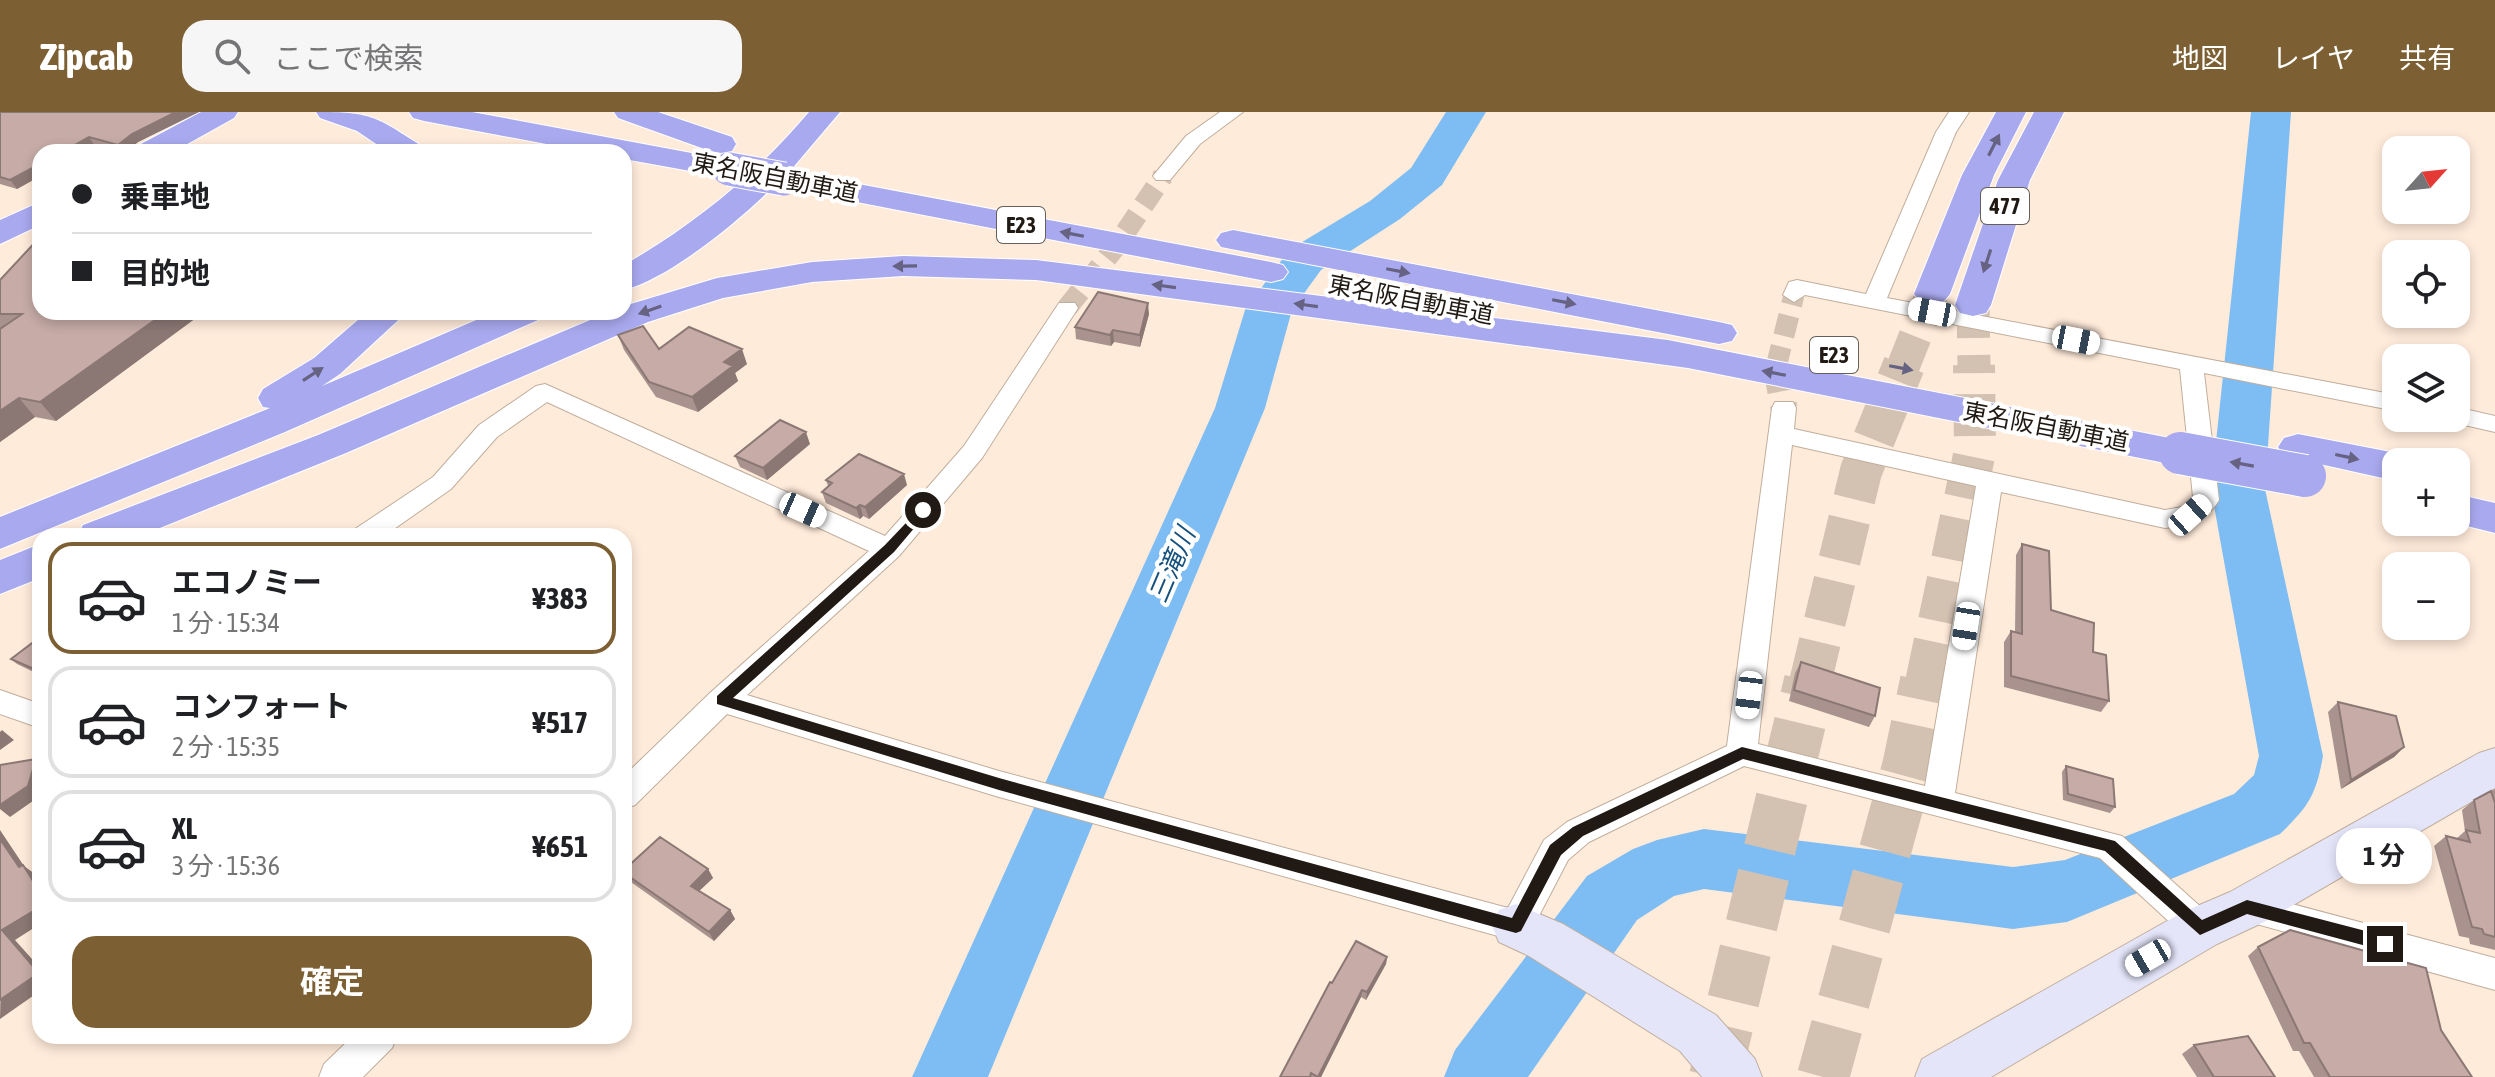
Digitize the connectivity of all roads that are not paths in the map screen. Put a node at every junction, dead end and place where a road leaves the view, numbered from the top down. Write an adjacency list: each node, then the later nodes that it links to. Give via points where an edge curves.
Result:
1 (223, 112): 12 (highway)
2 (331, 112): 13 (highway, via 368,125)
3 (424, 112): 14 (highway, 東名阪自動車道)
4 (531, 112): 14 (highway, 東名阪自動車道)
5 (629, 112): 14 (highway)
6 (800, 112): 18 (highway, via 705,206)
7 (825, 112): 20 (highway, via 791,154 745,196)
8 (1233, 112): 15 (street, via 1193,140)
9 (1959, 112): 23 (street)
10 (2011, 112): 21 (highway, 477, one-way to 10, via 1978,175)
11 (2049, 112): 24 (highway, 477, one-way to 24, via 2014,180)
12 (165, 144)
13 (397, 144)
14 (739, 160): 19 (highway, 東名阪自動車道 / E23, bridge)
15 (1163, 176)
16 (32, 216): 17 (highway)
17 (0, 234)
18 (632, 254)
19 (1255, 271): 26 (highway, one-way to 19); 26 (highway, 東名阪自動車道, one-way to 26); 27 (highway, one-way to 27, via 903,266 812,272 717,289)
20 (632, 275)
21 (1932, 294)
22 (1794, 295): 23 (street, via 1797,287)
23 (1874, 301): 32 (street)
24 (1973, 305)
25 (1067, 308): 50 (street, via 973,452)
26 (1475, 309): 36 (highway, 東名阪自動車道 / E23, one-way to 36); 36 (highway, 東名阪自動車道 / E23, one-way to 26, via 1696,357)
27 (632, 315)
28 (380, 320): 44 (highway, one-way to 28, via 249,415 327,366)
29 (507, 320): 44 (highway)
30 (548, 320): 46 (highway)
31 (621, 320): 47 (highway, one-way to 47, via 332,444)
32 (2191, 362): 33 (street); 39 (street, via 2206,500 2190,515 2165,519)
33 (2382, 400)
34 (2470, 418): 35 (street)
35 (2495, 424)
36 (2180, 438): 37 (highway, 東名阪自動車道, bridge)
37 (2302, 461): 38 (highway, 東名阪自動車道, one-way to 38); 42 (highway, 東名阪自動車道)
38 (2382, 466)
39 (1990, 480): 56 (street, via 1782,421); 59 (street)
40 (2470, 483): 41 (highway)
41 (2495, 488)
42 (2382, 491)
43 (2470, 512): 45 (highway)
44 (46, 514): 49 (highway)
45 (2495, 518)
46 (106, 528)
47 (118, 528)
48 (377, 528): 50 (street, via 442,483 488,431 545,392)
49 (0, 534)
50 (889, 549): 53 (street)
51 (32, 564): 52 (highway)
52 (0, 578)
53 (722, 700): 58 (street); 62 (street, via 999,784)
54 (0, 702): 55 (street)
55 (32, 713)
56 (1742, 753): 59 (street); 62 (street, via 1578,832 1556,850)
57 (2495, 766): 60 (street)
58 (632, 788)
59 (1938, 802): 61 (street, via 2114,849)
60 (2247, 907): 61 (street); 63 (street)
61 (2200, 928): 67 (street)
62 (1531, 933): 66 (street, via 1698,1033)
63 (2495, 974)
64 (371, 1044): 65 (street)
65 (337, 1077)
66 (1736, 1077)
67 (1941, 1077)

